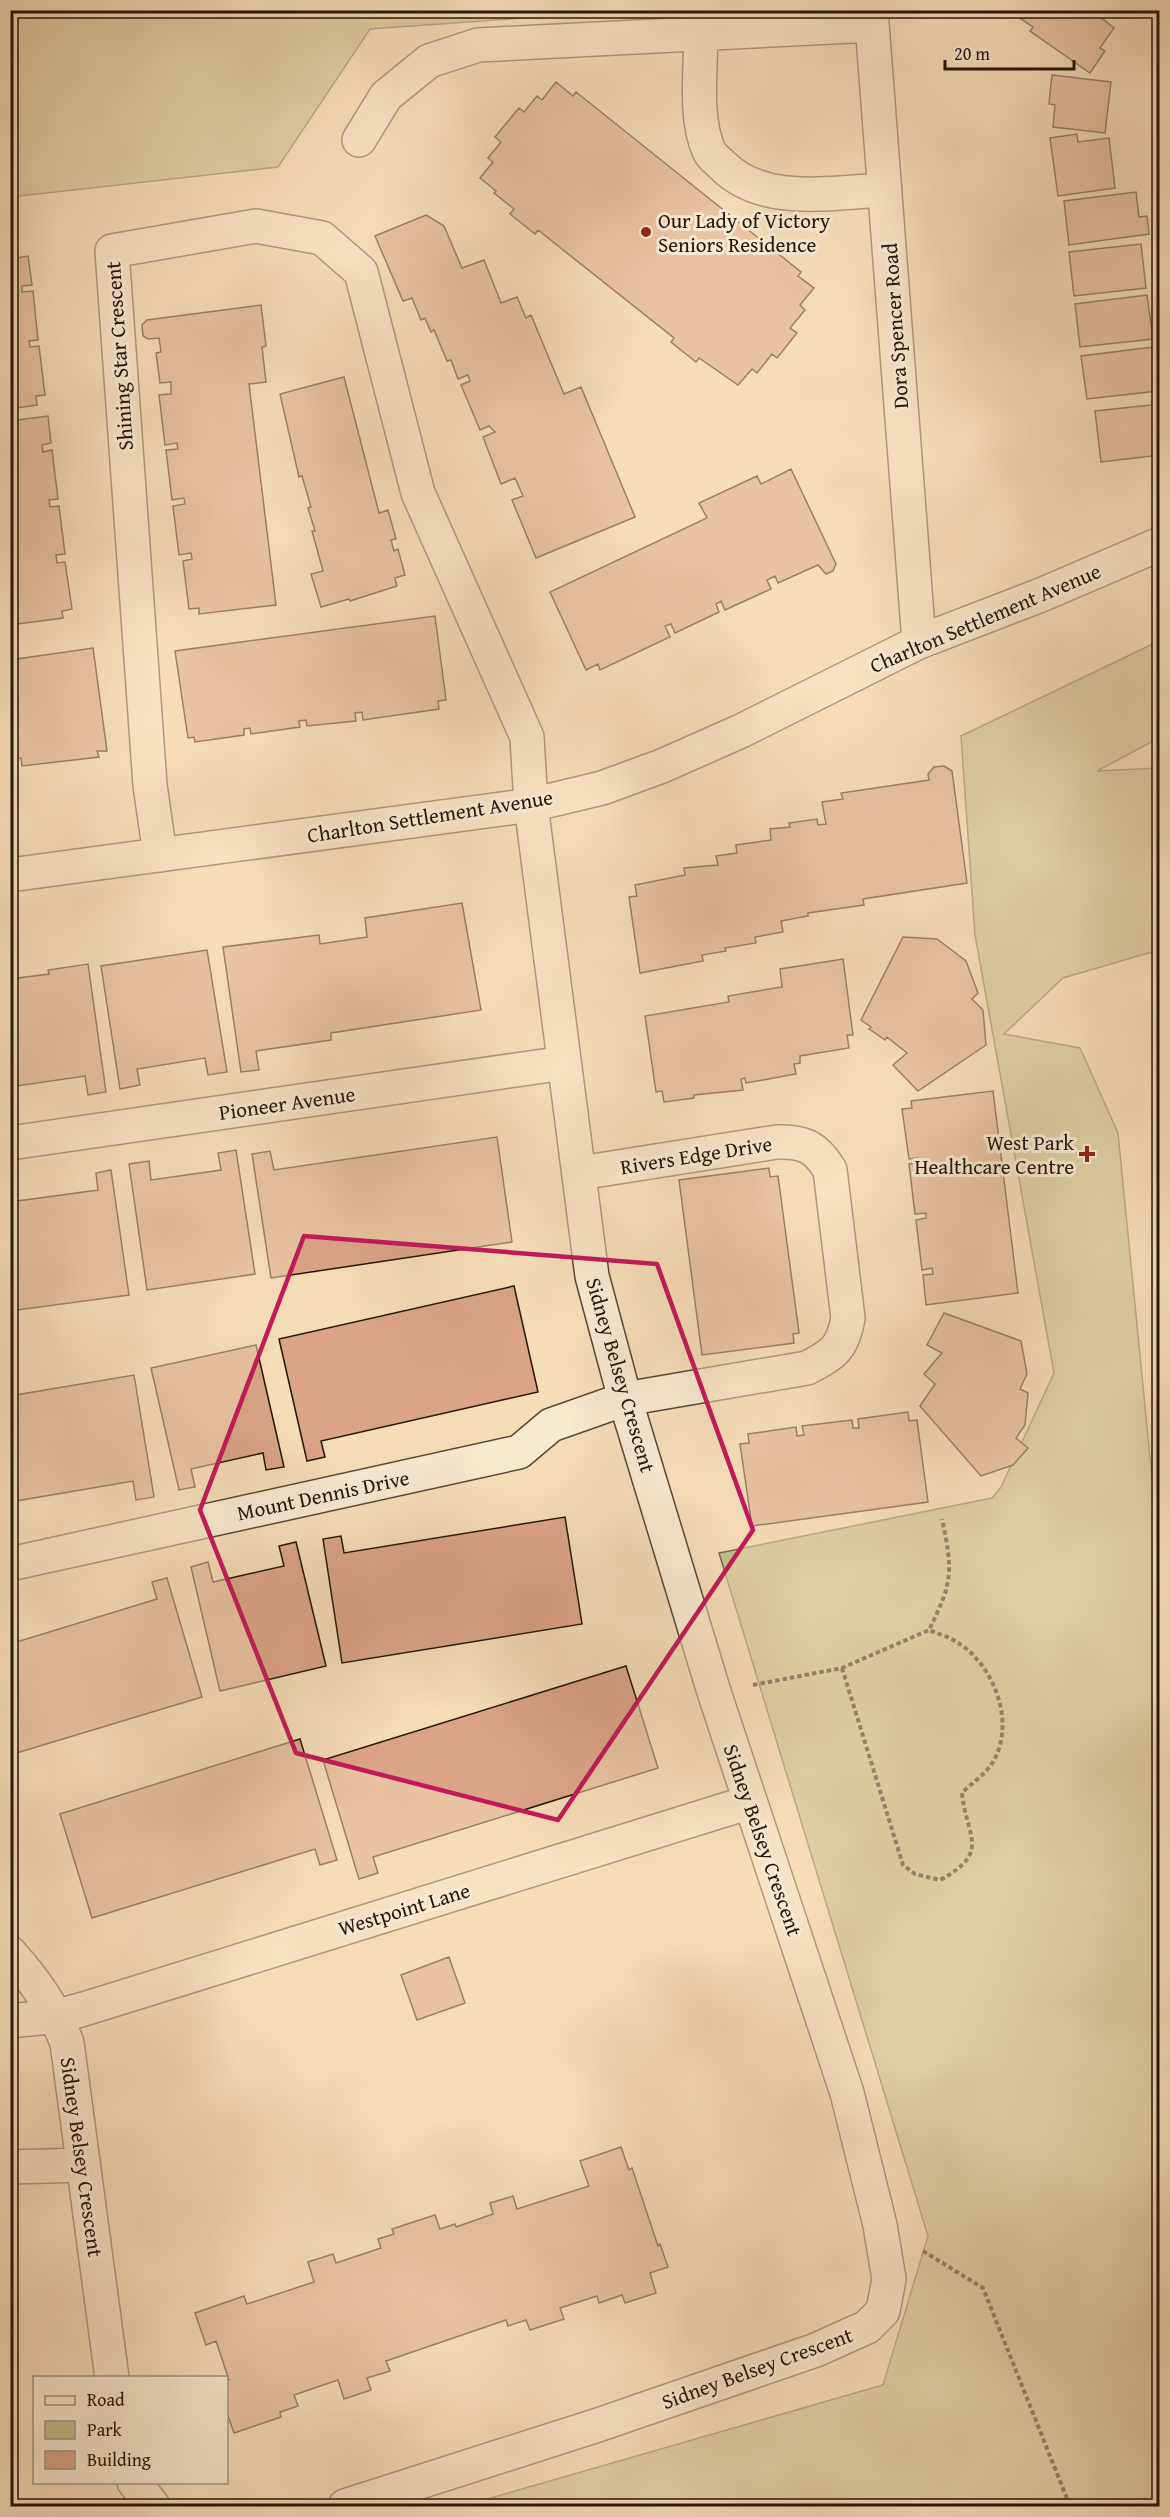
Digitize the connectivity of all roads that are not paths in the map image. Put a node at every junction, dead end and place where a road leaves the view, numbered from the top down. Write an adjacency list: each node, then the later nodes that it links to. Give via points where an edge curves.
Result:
1 (872, 18): 2 (street); 4 (street, Dora Spencer Road)
2 (701, 32): 3 (street, via 478,45 438,57 386,96); 4 (street, via 701,117 710,153 732,175 756,188 789,194)
3 (359, 140)
4 (885, 190): 6 (street, Dora Spencer Road)
5 (1160, 544): 6 (street, Charlton Settlement Avenue)
6 (919, 642): 7 (street, Charlton Settlement Avenue, via 662,766 602,788)
7 (531, 805): 8 (street, Charlton Settlement Avenue); 8 (street, Shining Star Crescent, via 527,737 418,493 361,272 322,238 256,226 112,251 150,785); 10 (street, Sidney Belsey Crescent)
8 (160, 855): 9 (street, Charlton Settlement Avenue)
9 (10, 875)
10 (564, 1062): 11 (street, Pioneer Avenue); 12 (street, Sidney Belsey Crescent)
11 (10, 1143)
12 (580, 1173): 13 (street, Sidney Belsey Crescent, via 592,1276); 13 (street, Rivers Edge Drive, via 792,1141 820,1154 830,1170 848,1318 845,1337 830,1357 807,1368)
13 (625, 1399): 14 (street, Mount Dennis Drive, via 550,1425 519,1452); 15 (street, Sidney Belsey Crescent)
14 (10, 1564)
15 (750, 1802): 17 (street, Westpoint Lane); 24 (street, Sidney Belsey Crescent, via 847,2093 880,2225 889,2279 884,2311 867,2327 816,2350)
16 (14, 1962): 17 (street, Sidney Belsey Crescent, via 35,1981)
17 (58, 2016): 18 (street, Westpoint Lane); 19 (street, Sidney Belsey Crescent, via 67,2043)
18 (10, 2021)
19 (83, 2165): 20 (street); 21 (street, Sidney Belsey Crescent)
20 (10, 2167)
21 (112, 2376)
22 (136, 2484): 23 (street)
23 (153, 2506)
24 (345, 2506)

